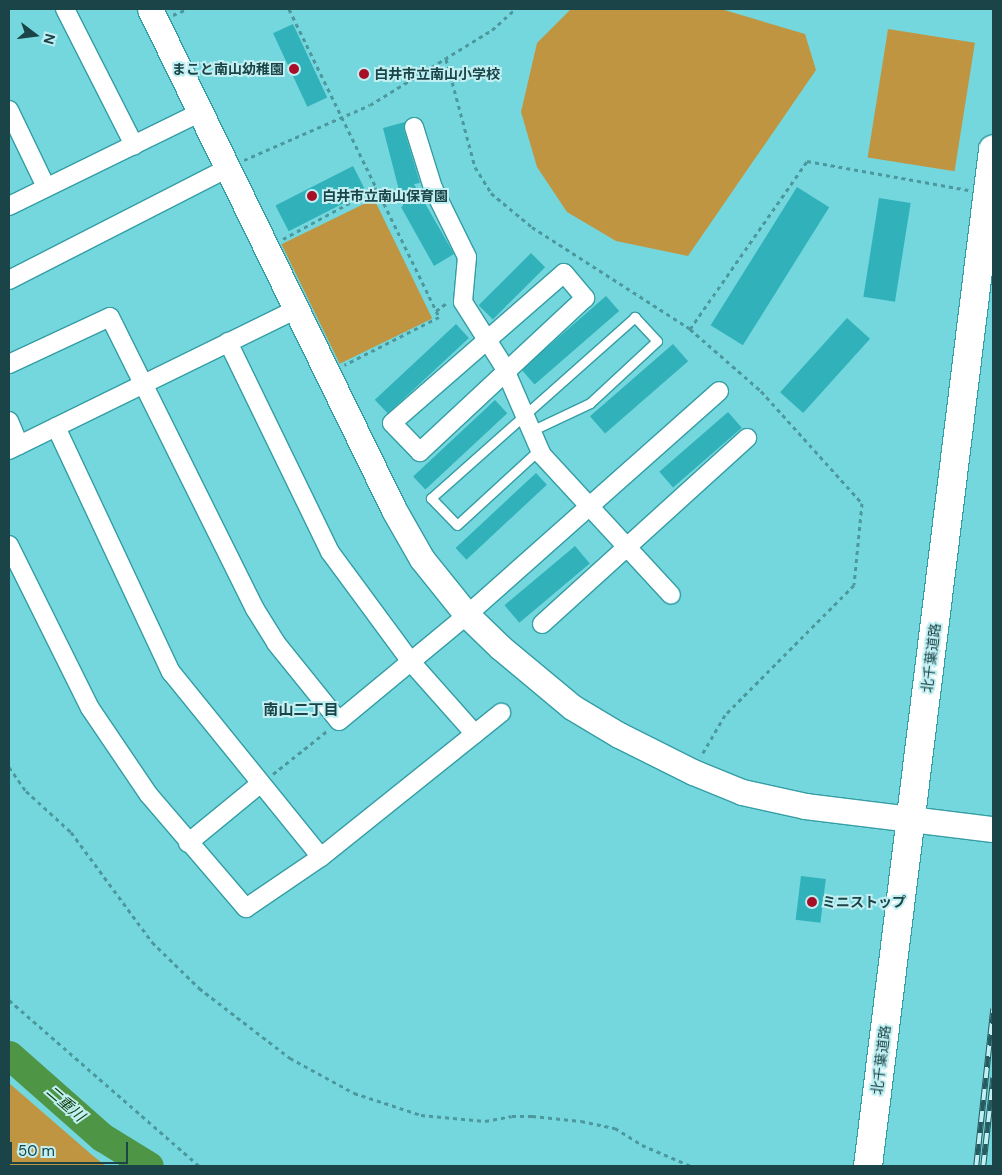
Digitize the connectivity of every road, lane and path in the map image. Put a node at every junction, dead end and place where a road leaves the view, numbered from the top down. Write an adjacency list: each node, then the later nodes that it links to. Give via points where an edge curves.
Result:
1 (66, 9): 10 (street)
2 (150, 9): 7 (street)
3 (289, 9): 8 (path)
4 (515, 9): 5 (path, via 492,30)
5 (446, 59): 8 (path, via 370,105); 20 (path, via 475,167 491,193 532,227)
6 (9, 110): 13 (street)
7 (201, 112): 10 (street); 12 (street)
8 (343, 117): 12 (path); 14 (path)
9 (414, 126): 21 (street, via 433,188 467,256 463,302)
10 (134, 145): 13 (street)
11 (993, 150): 48 (highway, 北千葉道路)
12 (228, 168): 17 (street); 18 (street)
13 (46, 187): 16 (street)
14 (377, 188): 17 (path); 25 (path, via 439,317)
15 (968, 190): 20 (path, via 807,161)
16 (9, 206)
17 (266, 248): 19 (street)
18 (9, 280)
19 (296, 310): 22 (street); 25 (street)
20 (690, 329): 46 (path, via 761,391 862,503 854,586 725,715)
21 (490, 340): 24 (street); 24 (street, via 564,273 585,298); 24 (street, via 392,423 420,452)
22 (228, 342): 26 (street); 41 (street, via 330,552)
23 (9, 364): 26 (street, via 110,317)
24 (507, 373): 28 (street)
25 (327, 374): 39 (street, via 422,559)
26 (142, 384): 30 (street); 43 (street, via 255,608 276,643)
27 (719, 391): 35 (street)
28 (526, 412): 31 (street); 31 (lane, via 635,316 657,341 590,403); 34 (lane, via 430,498 457,525)
29 (9, 420): 33 (street)
30 (56, 427): 33 (street); 47 (street, via 171,672)
31 (533, 430): 34 (street)
32 (747, 438): 37 (street)
33 (14, 447)
34 (540, 449): 35 (street)
35 (589, 508): 37 (street); 39 (street)
36 (9, 546): 50 (street, via 90,708 149,795)
37 (627, 548): 38 (street); 40 (street)
38 (671, 594)
39 (467, 615): 41 (street); 46 (street, via 500,648 572,707 618,736)
40 (542, 624)
41 (411, 662): 43 (street); 44 (street)
42 (501, 713): 44 (street)
43 (339, 721): 47 (path)
44 (475, 734): 51 (street)
45 (9, 767): 55 (path, via 26,790 71,832 152,942 199,988 290,1058 354,1093 421,1116 485,1121 532,1116 581,1121 615,1128 642,1145)
46 (693, 772): 48 (street, via 742,792 805,806)
47 (261, 783): 50 (street); 51 (street)
48 (917, 820): 49 (street); 53 (highway, 北千葉道路)
49 (993, 828)
50 (188, 843): 51 (street, via 246,908)
51 (321, 857)
52 (9, 1000): 54 (path)
53 (870, 1155)
54 (199, 1166)
55 (691, 1166)

